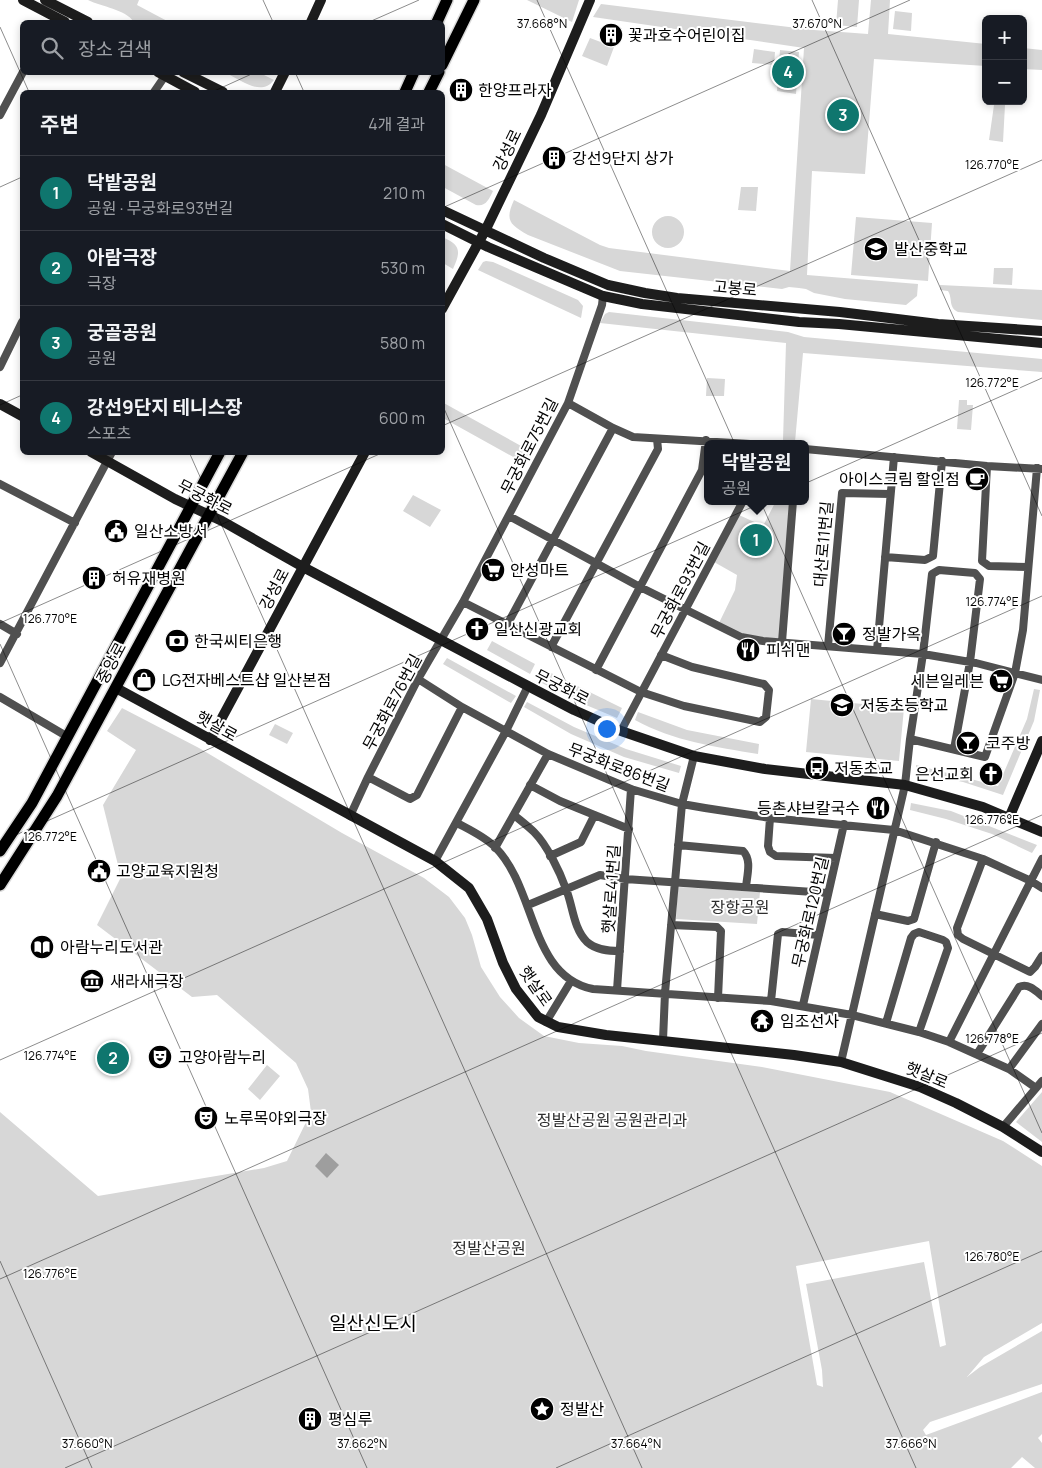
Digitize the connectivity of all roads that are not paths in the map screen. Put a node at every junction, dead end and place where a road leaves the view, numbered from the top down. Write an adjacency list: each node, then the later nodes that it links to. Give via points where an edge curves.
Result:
1 (23, 0): 7 (main road)
2 (45, 0): 8 (main road)
3 (321, 0): 9 (main road)
4 (447, 0): 10 (main road)
5 (474, 0): 11 (main road)
6 (590, 0): 28 (main road, 강성로, via 541,115)
7 (52, 20)
8 (84, 20)
9 (311, 20)
10 (438, 20)
11 (445, 59)
12 (21, 75): 25 (street)
13 (162, 75): 19 (street)
14 (164, 75): 20 (main road)
15 (189, 75): 21 (main road)
16 (284, 75): 22 (main road)
17 (413, 75): 23 (main road)
18 (438, 75): 24 (main road)
19 (155, 90)
20 (191, 90)
21 (219, 90)
22 (276, 90)
23 (406, 90)
24 (431, 90)
25 (0, 115)
26 (445, 211): 28 (main road, 고봉로)
27 (445, 226): 29 (main road, 고봉로)
28 (486, 229): 29 (main road, 강성로); 32 (main road, 고봉로, via 608,285 645,293 938,324)
29 (480, 243): 30 (main road, 고봉로); 31 (main road, 강성로)
30 (603, 296): 34 (main road, 고봉로, via 676,309); 36 (street, 무궁화로75번길)
31 (445, 304)
32 (1042, 331)
33 (20, 333): 35 (street)
34 (1042, 343)
35 (0, 367)
36 (568, 403): 39 (street); 58 (street, 무궁화로75번길)
37 (0, 404): 38 (main road)
38 (20, 415)
39 (613, 428): 40 (street, via 633,437); 60 (street)
40 (658, 438): 41 (street); 62 (street, via 658,450)
41 (706, 440)
42 (809, 449): 48 (street)
43 (218, 455): 56 (main road, 중앙로)
44 (241, 455): 57 (main road, 중앙로)
45 (363, 455): 63 (main road, 강성로)
46 (704, 455): 65 (street, via 702,470)
47 (109, 457): 56 (main road, 무궁화로); 59 (street)
48 (894, 458): 49 (street); 53 (street)
49 (942, 461): 50 (street); 61 (street, via 934,556 925,560)
50 (987, 466): 51 (street); 64 (street, via 982,561 989,566)
51 (1040, 469): 64 (street)
52 (0, 484): 59 (street)
53 (890, 494): 61 (street); 74 (street, 대산로11번길, via 842,493)
54 (741, 505): 67 (street, 무궁화로93번길)
55 (793, 505): 72 (street, 대산로11번길)
56 (191, 507): 57 (main road, 무궁화로); 91 (main road, 중앙로)
57 (209, 515): 63 (main road, 무궁화로); 85 (main road, 중앙로)
58 (508, 516): 60 (street); 66 (street, 무궁화로75번길)
59 (74, 523): 70 (street)
60 (552, 540): 62 (street); 69 (street)
61 (885, 557): 75 (street)
62 (597, 563): 65 (street); 73 (street)
63 (303, 567): 71 (main road, 무궁화로); 93 (main road, 강성로)
64 (1028, 567): 81 (street, via 1023,630)
65 (640, 587): 67 (street); 80 (street)
66 (462, 602): 69 (street); 71 (street, 무궁화로75번길)
67 (685, 609): 72 (street, via 741,637); 77 (street, 무궁화로93번길)
68 (0, 624): 70 (street)
69 (507, 625): 73 (street)
70 (17, 634): 79 (street)
71 (441, 641): 82 (street, 무궁화로76번길); 84 (main road, 무궁화로)
72 (782, 642): 74 (street)
73 (551, 646): 80 (street)
74 (828, 646): 75 (street)
75 (877, 650): 76 (street)
76 (923, 654): 78 (street); 78 (street, via 932,574 939,570 975,573 980,579); 92 (street)
77 (661, 655): 86 (street, 무궁화로93번길); 86 (street, via 692,667 764,684 769,690 766,717 760,722 684,706)
78 (970, 662): 81 (street); 95 (street)
79 (0, 664)
80 (596, 670): 86 (street)
81 (1015, 673): 83 (street); 95 (street, via 985,757)
82 (418, 679): 88 (street, 무궁화로86번길); 98 (street, 무궁화로76번길)
83 (1042, 680)
84 (528, 686): 89 (street); 90 (main road, 무궁화로)
85 (116, 688): 93 (main road, 햇살로); 125 (main road, 중앙로, via 57,796)
86 (641, 692): 90 (street, 무궁화로93번길)
87 (0, 697): 91 (street)
88 (462, 707): 89 (street, 무궁화로86번길); 98 (street, via 417,795 410,798)
89 (506, 731): 96 (street, 무궁화로86번길); 108 (street)
90 (621, 731): 97 (main road, 무궁화로)
91 (68, 737): 116 (main road, 중앙로, via 32,803)
92 (910, 739): 95 (street); 100 (street)
93 (210, 740): 104 (main road, 햇살로)
94 (1042, 742): 107 (main road)
95 (954, 750)
96 (548, 754): 99 (street, 무궁화로86번길); 101 (street, 무궁화로86번길)
97 (694, 756): 100 (main road, 무궁화로, via 765,769); 102 (street)
98 (368, 777): 104 (street, 무궁화로76번길)
99 (530, 785): 103 (street, 무궁화로86번길); 105 (street, 햇살로41번길)
100 (905, 785): 107 (main road, 무궁화로, via 983,807); 111 (street)
101 (631, 789): 102 (street, 무궁화로86번길); 110 (street, 햇살로41번길)
102 (682, 804): 106 (street, 무궁화로86번길); 114 (street)
103 (514, 815): 115 (street, 무궁화로86번길); 117 (street, 햇살로41번길, via 535,833)
104 (350, 816): 121 (main road, 햇살로)
105 (594, 816): 110 (street, 햇살로41번길); 117 (street, via 581,842)
106 (770, 818): 109 (street); 118 (street, via 768,846 776,856)
107 (1009, 818): 112 (main road, 무궁화로)
108 (457, 823): 115 (street); 121 (street)
109 (844, 824): 111 (street); 118 (street, 무궁화로120번길)
110 (629, 829): 122 (street, 햇살로41번길)
111 (894, 830): 113 (street); 131 (street)
112 (1042, 832)
113 (936, 842): 119 (street); 131 (street, via 914,918 908,921)
114 (678, 846): 124 (street); 126 (street, via 742,851 748,860)
115 (496, 848): 130 (street, via 512,870)
116 (0, 852)
117 (550, 856): 128 (street, 햇살로41번길)
118 (836, 858): 129 (street, 무궁화로120번길)
119 (983, 859): 123 (street); 135 (street, via 957,928 963,939)
120 (1042, 859): 123 (street)
121 (435, 861): 145 (main road, 햇살로, via 469,888 487,919 516,989 538,1017)
122 (625, 879): 124 (street); 128 (street, via 600,875); 134 (street, 햇살로41번길)
123 (1031, 881): 127 (street); 135 (street)
124 (674, 882): 126 (street); 132 (street)
125 (0, 885)
126 (746, 887): 129 (street)
127 (1042, 888)
128 (566, 889): 130 (street); 134 (street, 햇살로41번길, via 582,936 594,947)
129 (828, 893): 133 (street, 무궁화로120번길)
130 (528, 905): 137 (street, via 546,953 556,969)
131 (875, 914): 144 (street)
132 (671, 925): 139 (street); 141 (street, via 716,927 721,931)
133 (819, 935): 142 (street, via 778,934); 143 (street, 무궁화로120번길)
134 (620, 951): 138 (street, 햇살로41번길)
135 (993, 954): 136 (street, via 1030,972); 150 (street)
136 (1042, 956)
137 (571, 981): 138 (street, via 593,989); 145 (street)
138 (617, 990): 139 (street)
139 (665, 993): 141 (street); 149 (street)
140 (1042, 996): 151 (street, via 1030,987 1019,987)
141 (718, 998): 142 (street)
142 (771, 1001): 143 (street)
143 (802, 1005): 144 (street)
144 (852, 1015): 146 (street); 152 (street)
145 (546, 1022): 149 (main road, 햇살로, via 587,1032)
146 (886, 1023): 148 (street); 148 (street, via 914,934 919,932 943,940 948,948)
147 (1042, 1024): 153 (street)
148 (919, 1032): 150 (street)
149 (663, 1040): 152 (main road, 햇살로)
150 (949, 1042): 151 (street)
151 (978, 1054): 153 (street)
152 (841, 1062): 156 (main road, 햇살로, via 920,1087)
153 (1009, 1069): 155 (street)
154 (1042, 1081): 155 (street)
155 (1036, 1088): 156 (street)
156 (1003, 1127): 157 (main road, 햇살로)
157 (1042, 1152)

